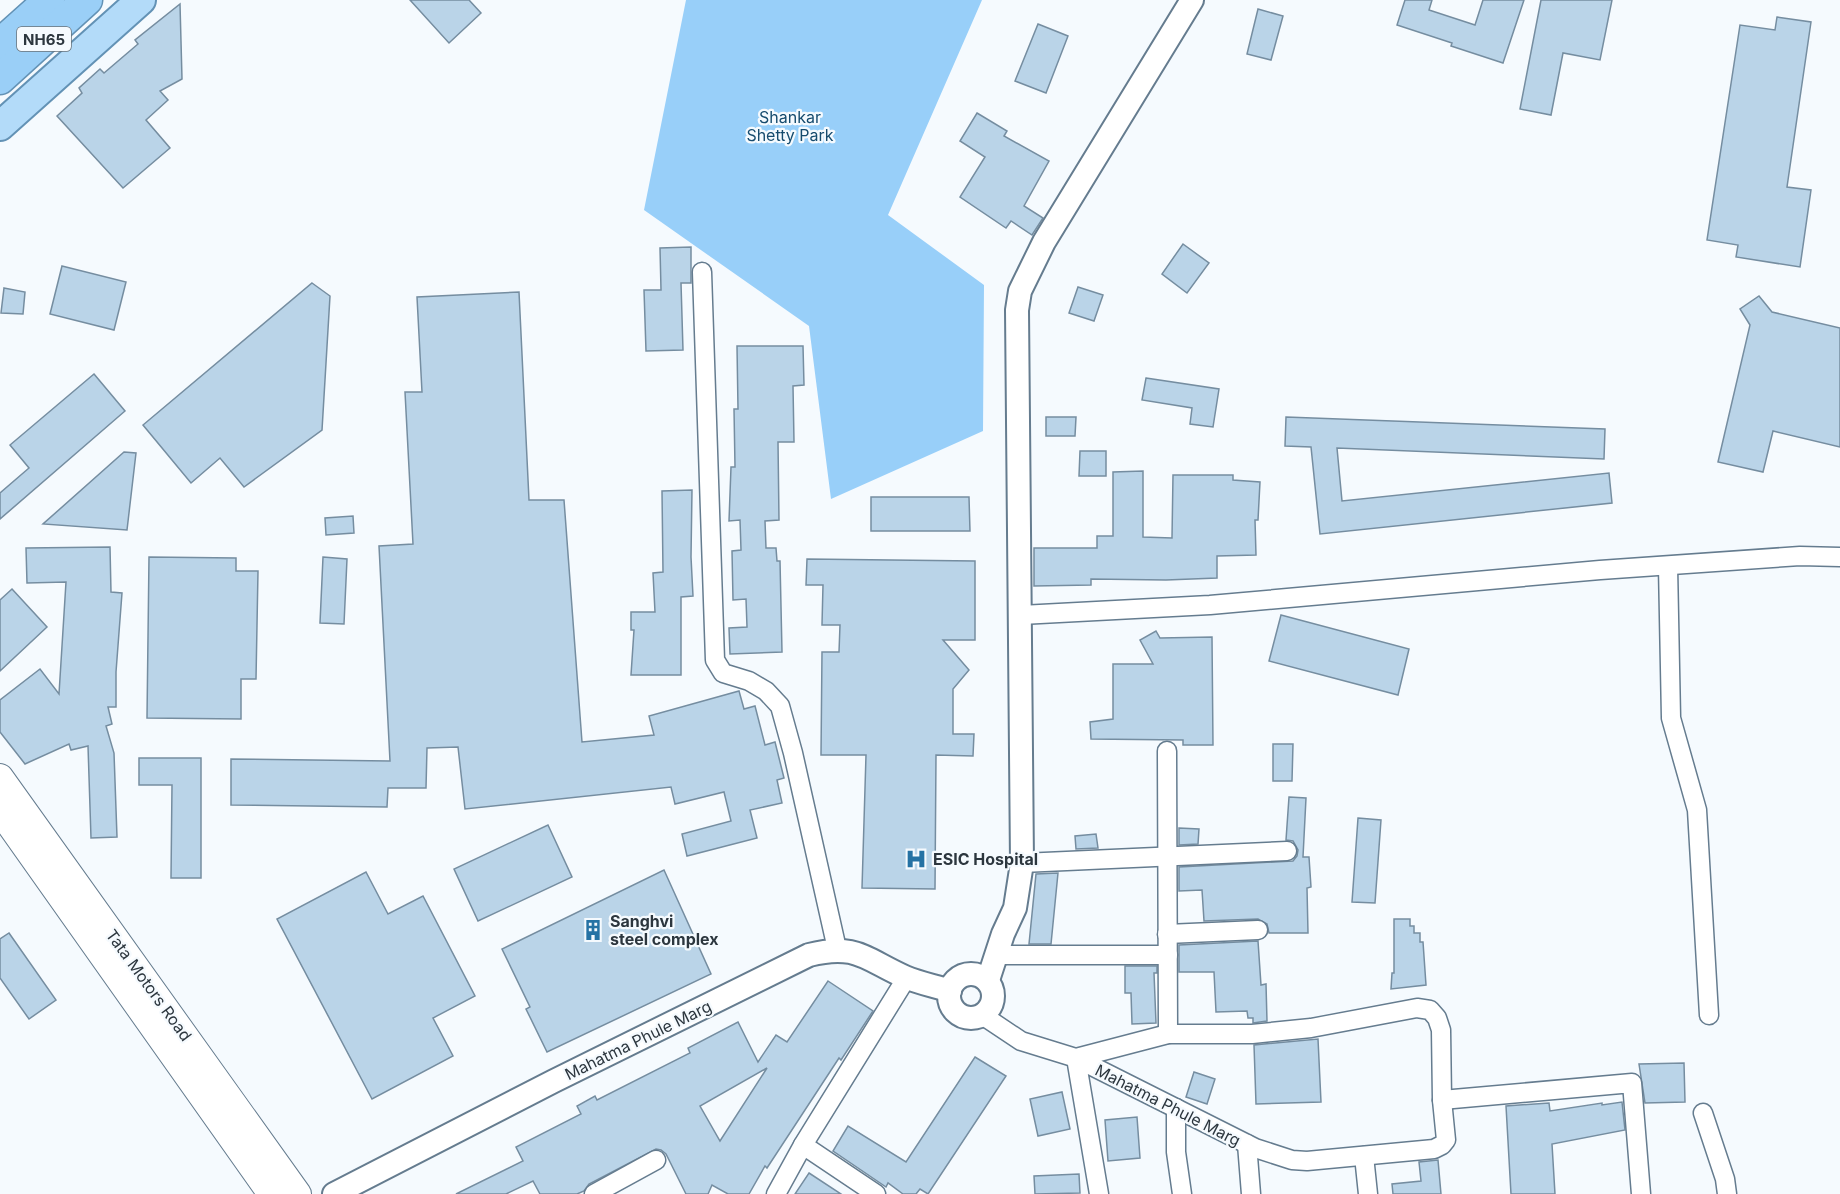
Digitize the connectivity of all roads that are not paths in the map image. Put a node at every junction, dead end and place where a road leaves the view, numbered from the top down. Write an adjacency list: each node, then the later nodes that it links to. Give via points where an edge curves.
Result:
1 (49, 0): 5 (highway, NH65)
2 (87, 0): 6 (highway, NH65)
3 (141, 0): 7 (main road)
4 (1192, 0): 11 (street, via 1044,242 1020,291 1017,310)
5 (0, 44)
6 (0, 79)
7 (0, 126)
8 (702, 272): 20 (street, via 715,660 723,674 749,681 780,706)
9 (1840, 557): 10 (street, via 1800,556)
10 (1668, 566): 11 (street, via 1210,605); 27 (street, via 1671,718 1697,810)
11 (1021, 615): 17 (street)
12 (1167, 751): 16 (street)
13 (0, 777): 38 (main road, Tata Motors Road)
14 (0, 811): 37 (main road)
15 (1287, 851): 16 (street)
16 (1166, 857): 17 (street); 19 (street)
17 (1022, 863): 21 (street, via 1015,908)
18 (1258, 930): 19 (street)
19 (1167, 934): 22 (street)
20 (837, 949): 23 (street, Mahatma Phule Marg, via 851,951); 39 (street, Mahatma Phule Marg, via 809,955)
21 (996, 955): 22 (street); 24 (street)
22 (1167, 955): 28 (street)
23 (907, 977): 25 (street, Mahatma Phule Marg); 34 (street)
24 (988, 980): 25 (street, via 967,974 954,981); 26 (street, via 993,1001)
25 (950, 991): 26 (street, via 950,1002 958,1014 972,1019)
26 (982, 1015): 29 (street, Mahatma Phule Marg, via 1021,1041)
27 (1709, 1015)
28 (1168, 1034): 29 (street); 30 (street, via 1252,1034 1332,1025 1417,1008 1430,1010 1440,1030)
29 (1076, 1059): 31 (street, Mahatma Phule Marg); 43 (street)
30 (1442, 1100): 35 (street, Mahatma Phule Marg, via 1446,1140 1442,1145); 47 (street, via 1632,1083)
31 (1176, 1108): 33 (street, Mahatma Phule Marg); 44 (street, via 1176,1152)
32 (1703, 1113): 48 (street)
33 (1247, 1144): 35 (street, Mahatma Phule Marg, via 1292,1160); 45 (street)
34 (803, 1145): 41 (street); 42 (street)
35 (1364, 1156): 46 (street)
36 (657, 1160): 40 (street)
37 (271, 1194)
38 (298, 1194)
39 (334, 1194)
40 (594, 1194)
41 (776, 1194)
42 (876, 1194)
43 (1098, 1194)
44 (1182, 1194)
45 (1251, 1194)
46 (1368, 1194)
47 (1641, 1194)
48 (1727, 1194)

